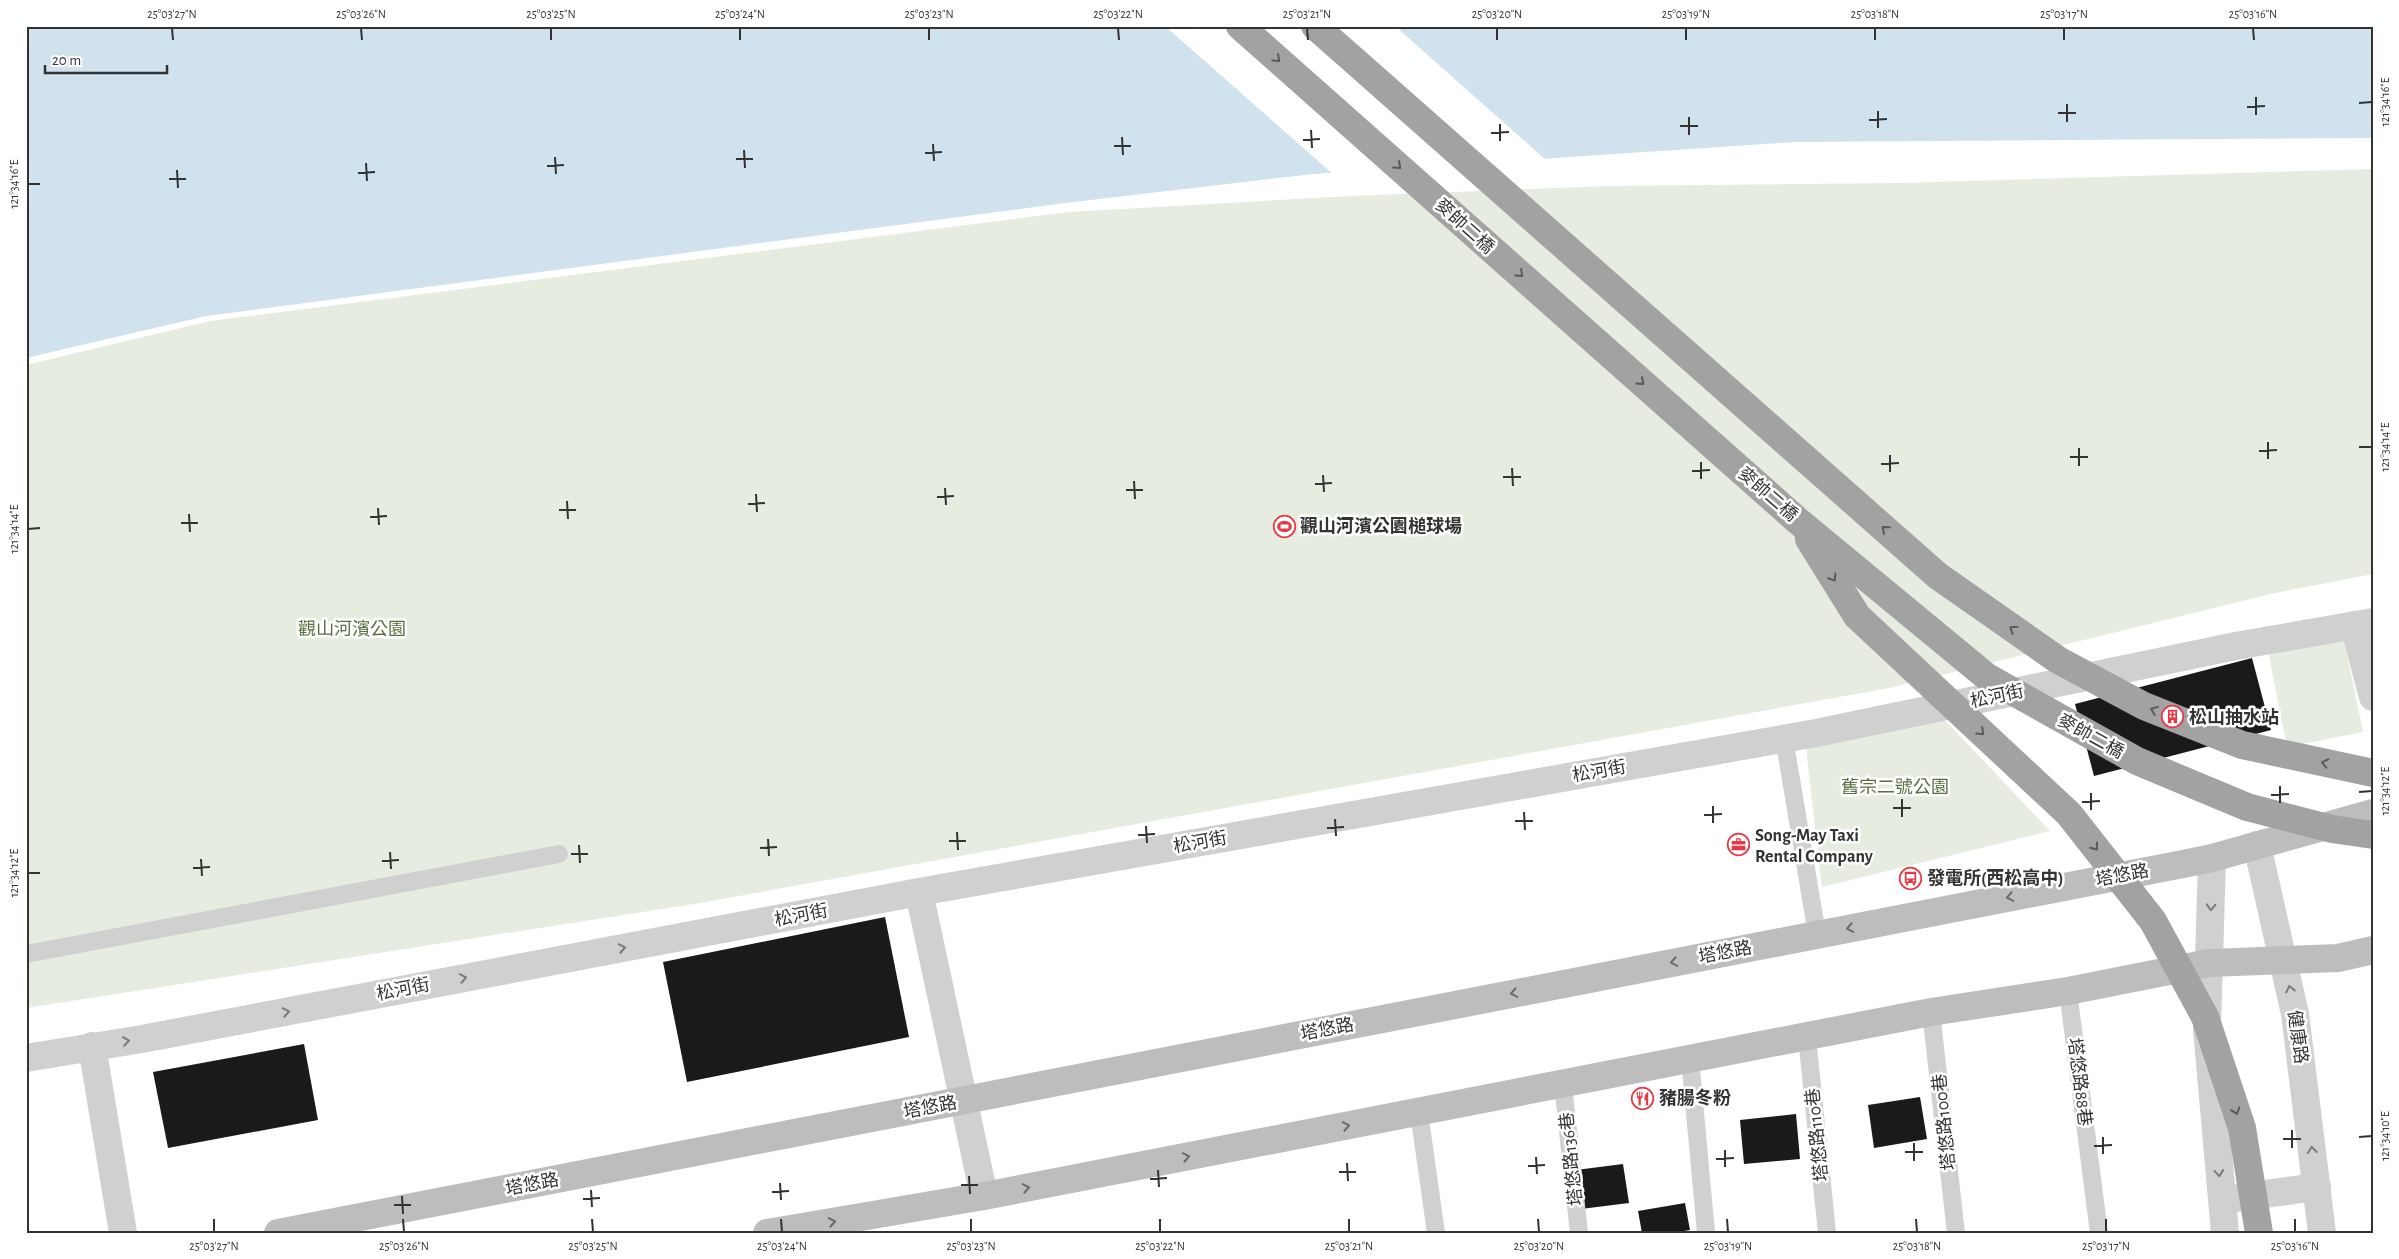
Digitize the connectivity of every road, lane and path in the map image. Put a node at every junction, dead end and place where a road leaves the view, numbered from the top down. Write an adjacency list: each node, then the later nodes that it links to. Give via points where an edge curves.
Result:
1 (1240, 26): 3 (highway, 麥帥二橋, one-way to 3, bridge)
2 (1315, 26): 7 (highway, one-way to 2, bridge, via 2242,744 2144,706 2058,660 1938,576)
3 (1798, 521): 9 (highway, 麥帥二橋, bridge, via 1987,677 2137,761 2247,807 2332,830); 42 (highway, one-way to 42, bridge, via 1857,616 2068,814 2153,921 2205,1018 2242,1128)
4 (2363, 624): 5 (street); 6 (street, 松河街, via 2236,646)
5 (2373, 697)
6 (1784, 738): 13 (street, 松河街); 14 (lane)
7 (2373, 773)
8 (2373, 813): 10 (main road, 塔悠路)
9 (2373, 835)
10 (2257, 845): 12 (main road, 塔悠路); 17 (street, 健康路)
11 (559, 854): 16 (lane)
12 (2212, 858): 14 (main road, 塔悠路, one-way to 14); 18 (street, one-way to 18)
13 (919, 892): 22 (street, 松河街, one-way to 13); 26 (street)
14 (1817, 934): 26 (main road, 塔悠路, one-way to 26)
15 (2373, 950): 17 (main road, via 2338,958)
16 (26, 954)
17 (2284, 961): 18 (main road); 28 (street, 健康路, one-way to 17, via 2296,1014)
18 (2209, 963): 19 (main road); 30 (street, one-way to 30, via 2207,1029)
19 (2068, 991): 20 (main road); 40 (lane, 塔悠路88巷)
20 (1931, 1012): 21 (main road); 39 (lane, 塔悠路100巷)
21 (1807, 1037): 24 (main road); 38 (lane, 塔悠路110巷)
22 (92, 1046): 23 (street, 松河街); 33 (street)
23 (26, 1058)
24 (1690, 1058): 25 (main road); 37 (lane)
25 (1563, 1085): 27 (main road); 36 (lane, 塔悠路136巷)
26 (964, 1100): 29 (street); 31 (main road, 塔悠路)
27 (1419, 1112): 29 (main road, one-way to 27); 35 (lane)
28 (2317, 1187): 30 (street); 43 (street, 健康路)
29 (984, 1196): 32 (main road, one-way to 29)
30 (2222, 1200): 41 (street)
31 (322, 1229): 34 (main road, 塔悠路)
32 (769, 1232)
33 (123, 1233)
34 (278, 1233)
35 (1436, 1233)
36 (1579, 1233)
37 (1706, 1233)
38 (1827, 1233)
39 (1956, 1233)
40 (2099, 1233)
41 (2225, 1233)
42 (2259, 1233)
43 (2322, 1233)

